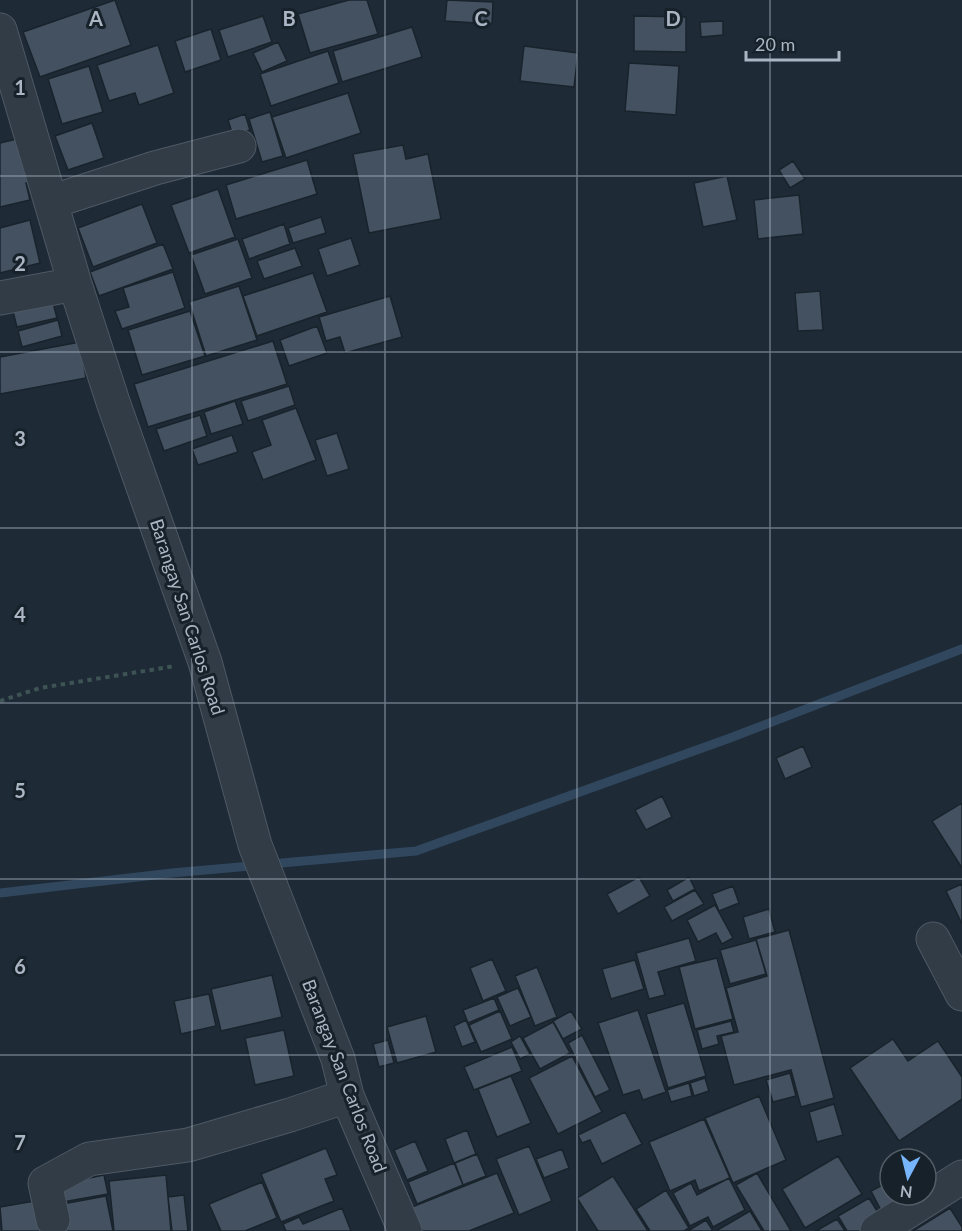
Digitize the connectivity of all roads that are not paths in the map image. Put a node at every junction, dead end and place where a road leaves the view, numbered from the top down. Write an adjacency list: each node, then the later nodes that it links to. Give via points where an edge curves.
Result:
1 (0, 30): 3 (street, Barangay San Carlos Road)
2 (239, 146): 3 (street)
3 (51, 202): 4 (street, Barangay San Carlos Road)
4 (75, 284): 5 (street); 8 (street, Barangay San Carlos Road, via 205,662 255,845 352,1057)
5 (0, 298)
6 (933, 939): 7 (street)
7 (962, 994)
8 (347, 1096): 10 (street, via 188,1145 89,1159 45,1183); 11 (street, Barangay San Carlos Road)
9 (962, 1177): 12 (street)
10 (53, 1220)
11 (405, 1231)
12 (877, 1231)

